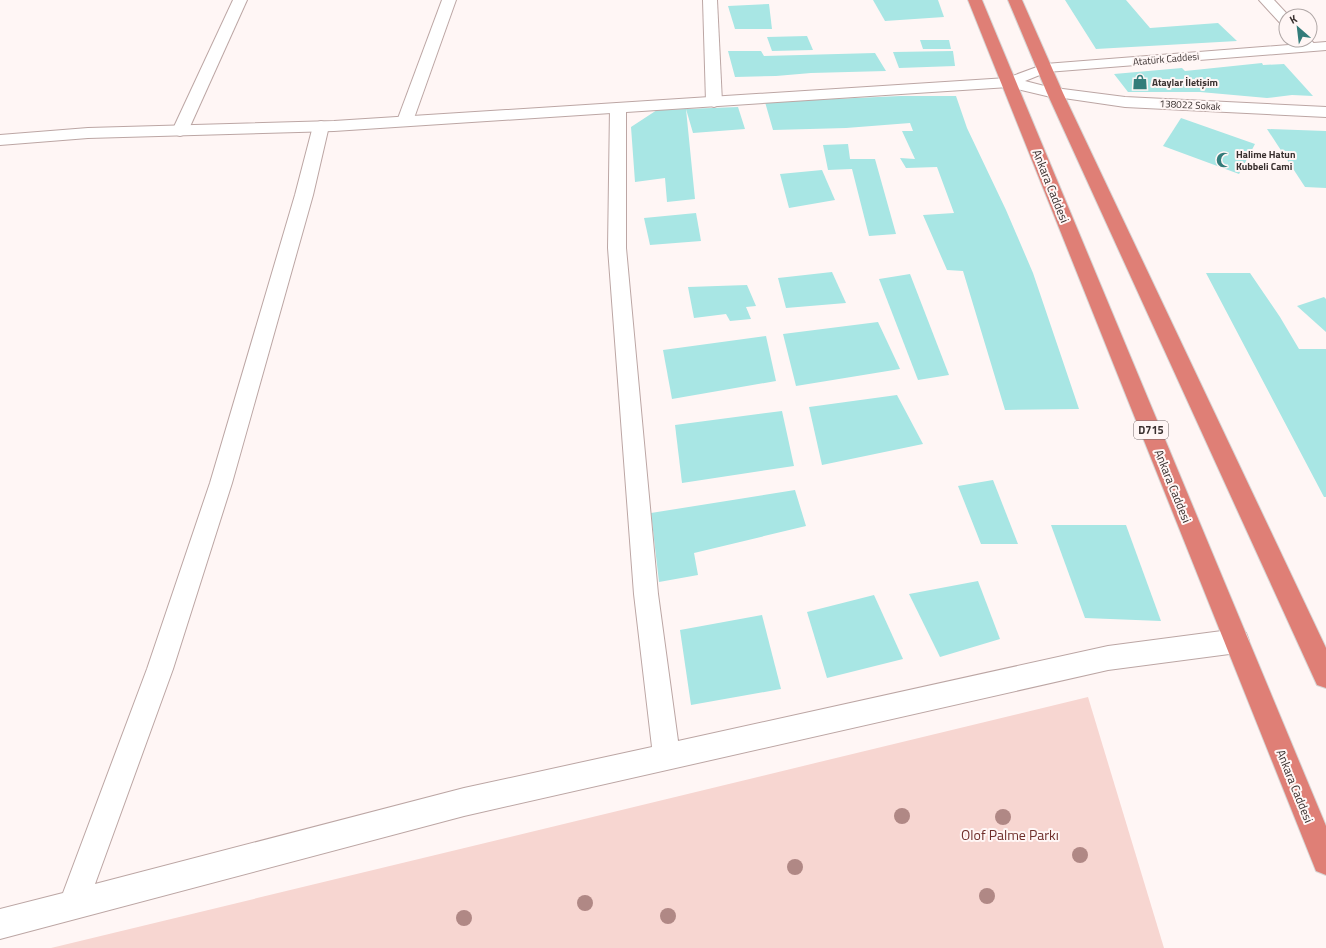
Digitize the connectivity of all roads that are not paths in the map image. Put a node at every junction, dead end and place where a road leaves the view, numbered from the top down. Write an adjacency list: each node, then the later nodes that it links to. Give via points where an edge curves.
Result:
1 (240, 0): 18 (street)
2 (449, 0): 15 (street)
3 (710, 0): 12 (street)
4 (975, 0): 10 (highway, Ankara Caddesi / D715)
5 (1015, 0): 9 (highway)
6 (1266, 0): 7 (street)
7 (1278, 13)
8 (1278, 47): 9 (street, Atatürk Caddesi)
9 (1046, 68): 10 (street, Atatürk Caddesi); 11 (highway)
10 (1009, 82): 11 (street, 138022 Sokak); 12 (street); 21 (highway, Ankara Caddesi / D715)
11 (1055, 93): 14 (street, 138022 Sokak, via 1125,102); 22 (highway)
12 (714, 102): 13 (street)
13 (618, 108): 15 (street); 23 (street, via 617,248 646,594)
14 (1326, 112)
15 (406, 121): 17 (street)
16 (0, 125): 19 (street)
17 (321, 126): 18 (street); 25 (street, via 304,195 221,484 160,669)
18 (180, 131): 19 (street)
19 (88, 133): 20 (street)
20 (0, 140)
21 (1237, 641): 23 (street, via 1108,658); 24 (highway, Ankara Caddesi / D715)
22 (1323, 661)
23 (667, 757): 25 (street, via 464,802)
24 (1326, 861)
25 (73, 905): 26 (street)
26 (0, 924)

